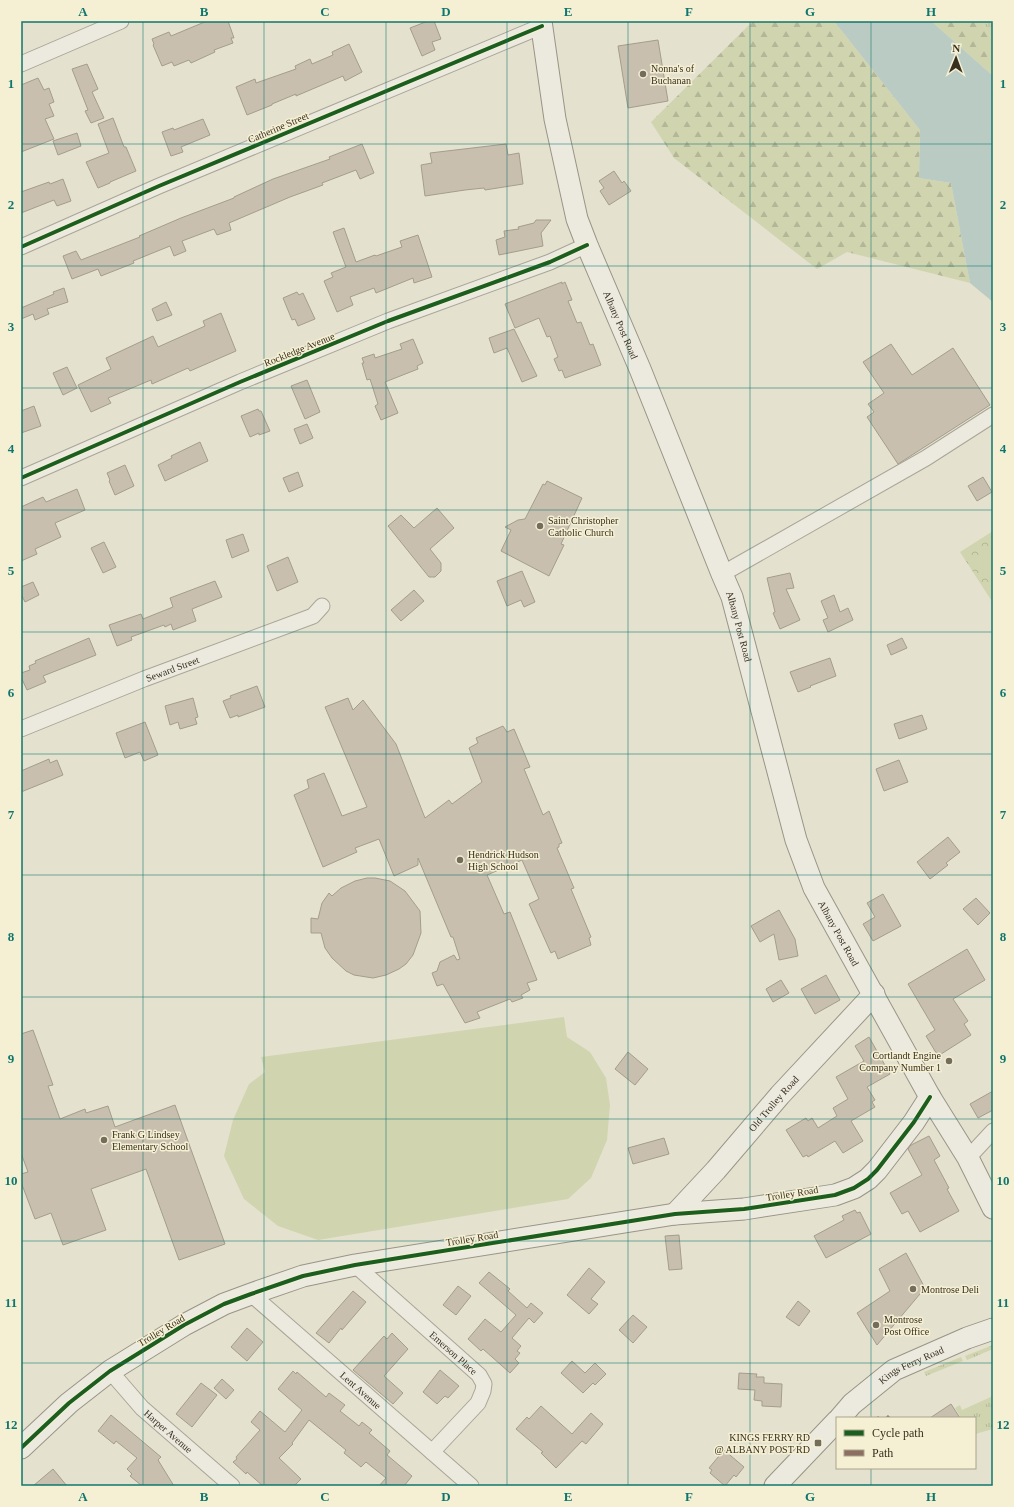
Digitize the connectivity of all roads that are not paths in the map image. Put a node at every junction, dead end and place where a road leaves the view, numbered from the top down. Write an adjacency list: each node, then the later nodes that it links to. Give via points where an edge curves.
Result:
1 (121, 21): 3 (street)
2 (542, 23): 4 (street, Albany Post Road, via 555,119 577,219); 5 (street, Catherine Street)
3 (21, 64)
4 (587, 245): 7 (street, Rockledge Avenue, via 550,262 306,354); 8 (street, Albany Post Road)
5 (21, 247)
6 (993, 415): 8 (street, via 926,458)
7 (21, 478)
8 (722, 574): 11 (street, Albany Post Road, via 732,597 796,840 814,888)
9 (322, 606): 10 (street, Seward Street, via 313,616 144,679)
10 (21, 729)
11 (874, 994): 12 (street, Albany Post Road); 16 (street, Old Trolley Road)
12 (930, 1097): 14 (street, Albany Post Road); 16 (street, Trolley Road, via 877,1170 854,1188 835,1195 751,1207)
13 (993, 1131): 14 (street)
14 (968, 1158): 15 (street, Albany Post Road)
15 (993, 1208)
16 (675, 1214): 17 (street, Trolley Road)
17 (355, 1265): 18 (street, Trolley Road, via 303,1276); 24 (street, Emerson Place, via 479,1375 484,1384 478,1402)
18 (251, 1294): 20 (street, Trolley Road, via 224,1304 184,1325); 24 (street, Lent Avenue)
19 (993, 1329): 21 (street, Kings Ferry Road, via 894,1370 852,1404)
20 (110, 1371): 23 (street, Trolley Road, via 69,1403); 25 (street, Harper Avenue, via 142,1408)
21 (841, 1417)
22 (836, 1422): 27 (street)
23 (21, 1448)
24 (432, 1452): 26 (street, Lent Avenue)
25 (232, 1486)
26 (471, 1486)
27 (775, 1486)

